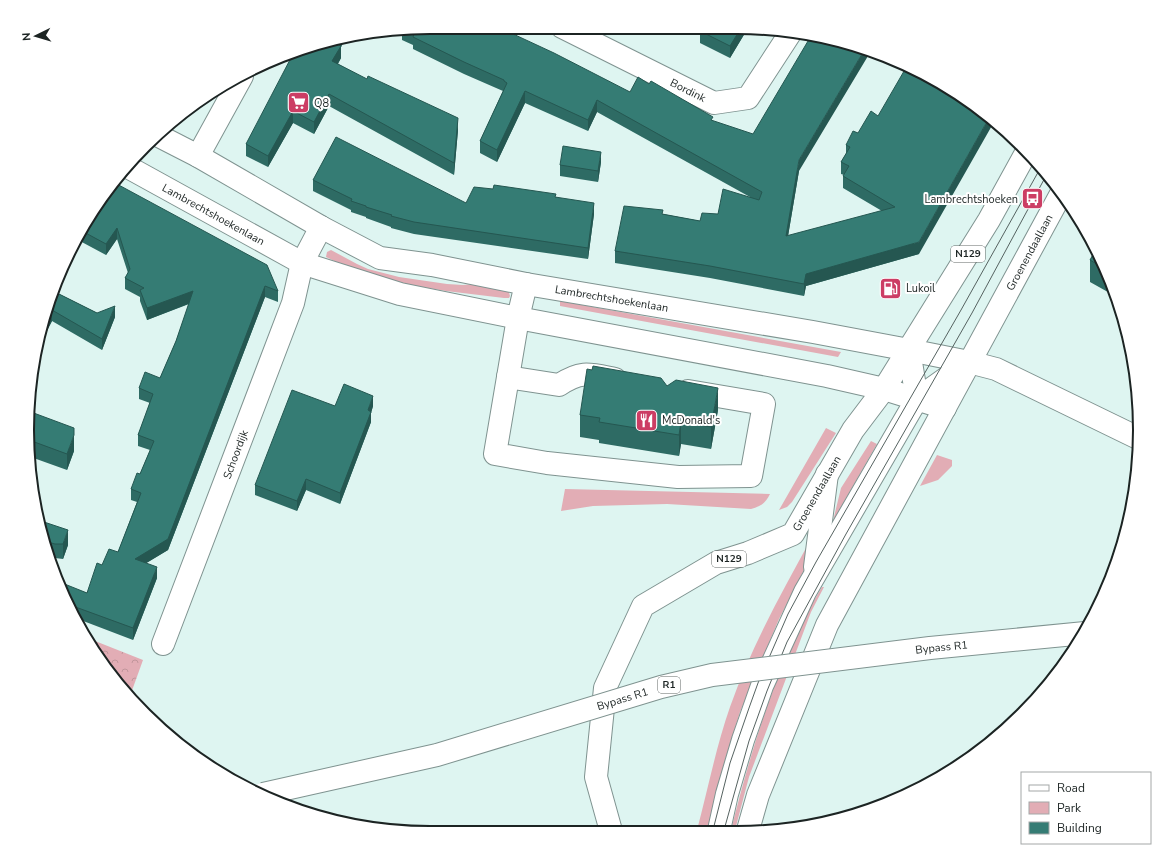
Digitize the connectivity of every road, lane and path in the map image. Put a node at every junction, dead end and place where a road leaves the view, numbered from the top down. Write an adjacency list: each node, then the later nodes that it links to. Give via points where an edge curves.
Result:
1 (576, 34): 2 (main road, Bordink, via 714,103 748,98)
2 (788, 37)
3 (238, 84): 5 (main road)
4 (163, 138): 5 (main road, Lambrechtshoekenlaan)
5 (198, 156): 9 (main road, Lambrechtshoekenlaan)
6 (1024, 158): 13 (main road, Groenendaallaan / N129)
7 (132, 169): 10 (main road, Lambrechtshoekenlaan)
8 (1058, 199): 14 (main road, Groenendaallaan)
9 (321, 227): 10 (main road); 11 (main road, Lambrechtshoekenlaan, via 380,258 432,265)
10 (302, 263): 12 (main road, Lambrechtshoekenlaan, via 400,294); 25 (main road, Schoordijk, via 293,303)
11 (526, 284): 12 (main road); 13 (main road, Lambrechtshoekenlaan)
12 (518, 318): 15 (main road); 18 (main road, Lambrechtshoekenlaan)
13 (909, 350): 14 (main road, Lambrechtshoekenlaan); 18 (main road, Groenendaallaan / N129); 19 (main road)
14 (970, 362): 19 (main road); 20 (main road, Groenendaallaan); 21 (main road, Lambrechtshoekenlaan, via 996,369)
15 (508, 377): 16 (main road, via 559,385 572,377 587,374); 17 (main road, via 495,454 547,463 678,477 751,476 764,404)
16 (633, 382)
17 (672, 388)
18 (884, 389): 19 (main road, Lambrechtshoekenlaan); 22 (main road, Groenendaallaan / N129, via 853,430)
19 (917, 399): 20 (main road, Lambrechtshoekenlaan); 23 (main road)
20 (945, 408): 29 (main road, Groenendaallaan, via 827,625 758,795)
21 (1133, 435)
22 (827, 473): 23 (main road, via 816,562); 27 (main road, Groenendaallaan / N129, via 793,534 716,563 643,606 605,688 596,777)
23 (805, 592): 28 (main road, via 762,686 741,747)
24 (1076, 634): 26 (main road, Bypass R1 / R1, bridge, via 930,648 712,675 660,687 437,755)
25 (163, 644)
26 (270, 792)
27 (610, 826)
28 (720, 826)
29 (749, 826)

